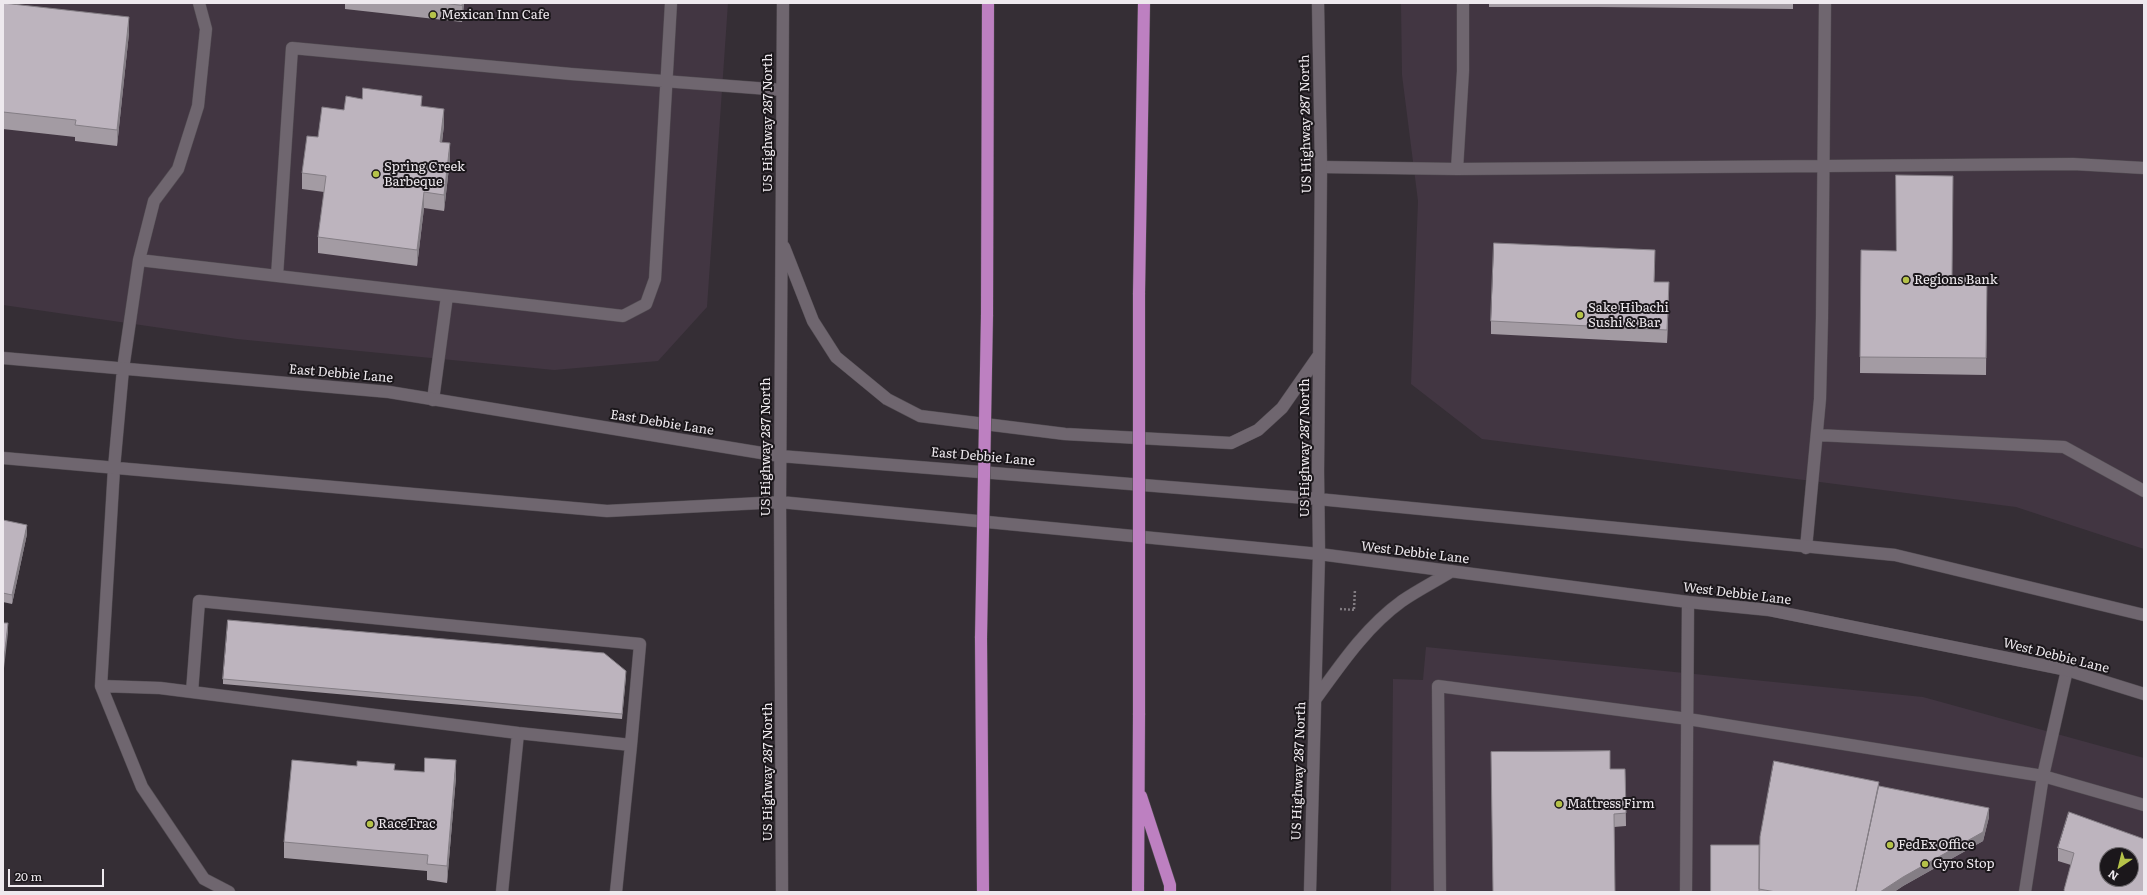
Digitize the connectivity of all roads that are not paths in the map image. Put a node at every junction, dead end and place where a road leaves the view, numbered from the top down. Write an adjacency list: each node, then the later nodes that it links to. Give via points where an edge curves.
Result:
1 (199, 3): 16 (main road, via 206,29 198,106 178,169 154,201)
2 (671, 3): 9 (main road)
3 (783, 3): 10 (main road, US Highway 287 North)
4 (988, 3): 50 (highway, bridge, via 982,638)
5 (1144, 3): 44 (highway, bridge, via 1139,293)
6 (1318, 3): 12 (main road, US Highway 287 North)
7 (1463, 3): 14 (main road, via 1463,71)
8 (1826, 3): 11 (main road)
9 (666, 81): 10 (main road); 17 (main road, via 292,48); 18 (main road, via 655,279 646,304 623,316)
10 (782, 90): 15 (main road, US Highway 287 North)
11 (1824, 166): 13 (main road, via 2073,164); 14 (main road); 23 (main road)
12 (1321, 167): 14 (main road); 19 (main road, US Highway 287 North)
13 (2144, 168)
14 (1457, 169)
15 (781, 240): 19 (main road, via 813,321 836,357 887,399 920,416 1066,434 1230,443 1258,430 1282,408); 24 (main road, US Highway 287 North)
16 (139, 260): 17 (main road); 21 (main road)
17 (276, 276): 18 (main road)
18 (447, 296): 22 (main road)
19 (1319, 355): 28 (main road, US Highway 287 North)
20 (3, 358): 21 (main road, East Debbie Lane)
21 (123, 369): 22 (main road, East Debbie Lane, via 389,392); 26 (main road)
22 (433, 400): 24 (main road, East Debbie Lane)
23 (1817, 435): 27 (main road, via 2064,447); 30 (main road)
24 (780, 456): 28 (main road, East Debbie Lane); 29 (main road, US Highway 287 North)
25 (3, 458): 26 (main road)
26 (114, 468): 29 (main road, via 607,511); 36 (main road)
27 (2144, 491)
28 (1318, 500): 30 (main road); 31 (main road, US Highway 287 North)
29 (780, 502): 31 (main road); 49 (main road, US Highway 287 North)
30 (1806, 548): 34 (main road, via 1895,555)
31 (1320, 554): 32 (main road, West Debbie Lane); 39 (main road, US Highway 287 North)
32 (1452, 571): 33 (main road, West Debbie Lane); 39 (main road, via 1402,601 1372,627 1346,656)
33 (1688, 602): 35 (main road, West Debbie Lane, via 1769,610); 40 (main road)
34 (2144, 615)
35 (2067, 670): 38 (main road, West Debbie Lane); 43 (main road)
36 (101, 686): 37 (main road); 46 (main road, via 142,787 204,879)
37 (192, 692): 41 (main road); 42 (main road, via 199,601 640,644)
38 (2144, 694)
39 (1315, 700): 53 (main road, US Highway 287 North)
40 (1688, 719): 43 (main road); 54 (main road, via 1438,686); 55 (main road)
41 (518, 733): 42 (main road); 47 (main road)
42 (632, 745): 48 (main road)
43 (2043, 776): 45 (main road); 56 (main road)
44 (1137, 786): 51 (highway); 52 (highway, via 1170,885)
45 (2144, 805)
46 (229, 892)
47 (502, 892)
48 (616, 892)
49 (782, 892)
50 (983, 892)
51 (1138, 892)
52 (1170, 892)
53 (1310, 892)
54 (1440, 892)
55 (1686, 892)
56 (2025, 892)

